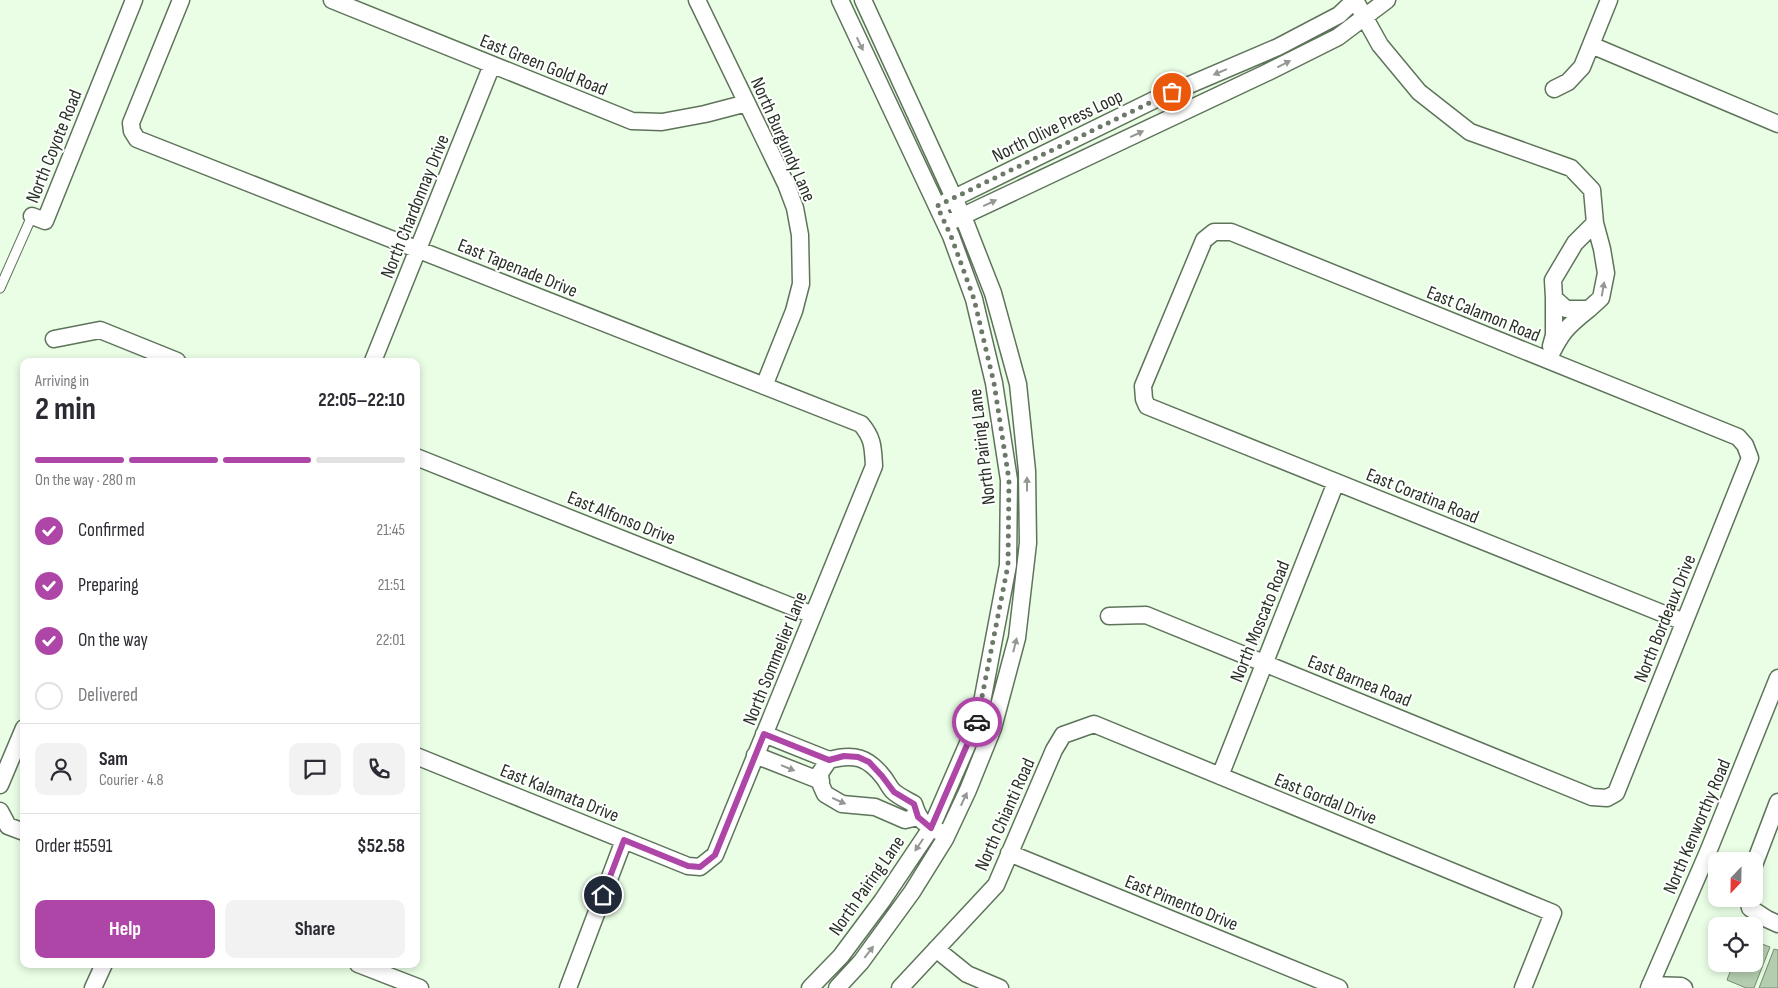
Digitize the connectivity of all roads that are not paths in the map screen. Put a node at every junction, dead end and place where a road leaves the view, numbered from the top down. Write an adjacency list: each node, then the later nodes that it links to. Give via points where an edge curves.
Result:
1 (134, 0): 20 (street, North Coyote Road, via 45,221)
2 (181, 0): 24 (street, East Tapenade Drive, via 131,124 137,139)
3 (332, 0): 14 (street, East Green Gold Road)
4 (697, 0): 16 (street, North Burgundy Lane)
5 (840, 0): 19 (street, North Pairing Lane, one-way to 19)
6 (863, 0): 18 (street, North Pairing Lane)
7 (1355, 0): 10 (street); 11 (street, North Olive Press Loop)
8 (1387, 0): 10 (street)
9 (1609, 0): 13 (street)
10 (1364, 18): 12 (street); 22 (street, via 1380,45 1419,92 1470,132 1571,168 1592,190)
11 (1330, 20): 12 (lane); 18 (street, North Olive Press Loop, one-way to 18, via 1278,47 1148,102)
12 (1338, 37): 21 (street, one-way to 12)
13 (1591, 46): 15 (street, via 1582,67 1568,82); 17 (street)
14 (492, 65): 16 (street, East Green Gold Road, via 632,121 662,122); 24 (street, North Chardonnay Drive)
15 (1554, 89)
16 (747, 103): 32 (street, North Burgundy Lane, via 786,184 800,236 799,293)
17 (1778, 124)
18 (954, 198): 19 (street, North Olive Press Loop); 21 (street, North Pairing Lane)
19 (937, 206): 23 (street, North Pairing Lane)
20 (32, 216): 25 (lane, North Coyote Road)
21 (962, 216): 23 (street); 58 (street, North Pairing Lane, one-way to 21, via 994,728 1017,638 1028,543 1027,471 1018,384 993,293)
22 (1595, 223): 26 (street, via 1575,243 1553,280); 27 (street, one-way to 22, via 1601,298 1606,273)
23 (946, 224): 56 (street, North Pairing Lane, via 974,299 994,383 1009,480 1008,565 978,718)
24 (418, 249): 30 (street, North Chardonnay Drive); 32 (street, East Tapenade Drive)
25 (0, 288)
26 (1554, 298): 27 (street, via 1566,309); 31 (street, via 1554,335)
27 (1589, 309): 31 (street, via 1568,325)
28 (54, 339): 29 (street, via 100,330)
29 (170, 358)
30 (374, 358)
31 (1548, 360): 33 (street, East Calamon Road, via 1231,232 1214,232 1204,240 1143,386); 34 (street, East Calamon Road)
32 (764, 386): 35 (street, East Tapenade Drive, via 861,424 869,433)
33 (1147, 406): 37 (street, East Coratina Road)
34 (1738, 437): 40 (street, North Bordeaux Drive, via 1750,458)
35 (873, 447): 38 (street, North Sommelier Lane, via 874,466)
36 (420, 459): 38 (street, East Alfonso Drive)
37 (1336, 482): 40 (street, East Coratina Road); 41 (street, North Moscato Road)
38 (813, 615): 44 (street, North Sommelier Lane)
39 (1109, 616): 41 (street, East Barnea Road, via 1146,615)
40 (1684, 622): 52 (street, North Bordeaux Drive, via 1616,793 1607,798)
41 (1264, 663): 49 (street, North Moscato Road); 52 (street, East Barnea Road)
42 (1778, 678): 68 (street, North Kenworthy Road)
43 (1084, 727): 49 (street, East Gordal Drive, via 1094,724); 61 (street, North Chianti Road, via 1063,735 1054,750)
44 (764, 734): 46 (street, North Sommelier Lane); 48 (street)
45 (20, 738): 51 (street)
46 (756, 755): 50 (street, one-way to 50); 62 (street, North Sommelier Lane, via 715,855 700,867)
47 (420, 758): 59 (street, East Kalamata Drive)
48 (829, 760): 50 (street, via 820,773); 55 (street, via 844,756 869,762 894,792 914,804)
49 (1220, 776): 77 (street, East Gordal Drive, via 1553,913)
50 (821, 781): 55 (street, one-way to 55, via 825,794 842,804 875,806 904,820)
51 (0, 785)
52 (1592, 797)
53 (1778, 802): 60 (street)
54 (1, 813): 57 (street, via 8,826)
55 (918, 817): 56 (street)
56 (931, 828): 58 (street); 72 (street, North Pairing Lane, one-way to 72, via 841,956)
57 (20, 830)
58 (947, 835): 73 (street, North Pairing Lane, one-way to 58, via 886,930)
59 (624, 840): 62 (street, East Kalamata Drive); 71 (street)
60 (1759, 852)
61 (1009, 853): 65 (street, North Chianti Road, via 996,885); 76 (street, East Pimento Drive)
62 (688, 866)
63 (1754, 908): 64 (street, via 1766,919)
64 (1778, 924)
65 (936, 949): 74 (street, North Chianti Road); 75 (street, via 967,974)
66 (102, 968): 69 (street)
67 (368, 968): 70 (street)
68 (1651, 987): 78 (street)
69 (93, 988)
70 (420, 988)
71 (568, 988)
72 (810, 988)
73 (837, 988)
74 (900, 988)
75 (1000, 988)
76 (1339, 988)
77 (1523, 988)
78 (1684, 988)

